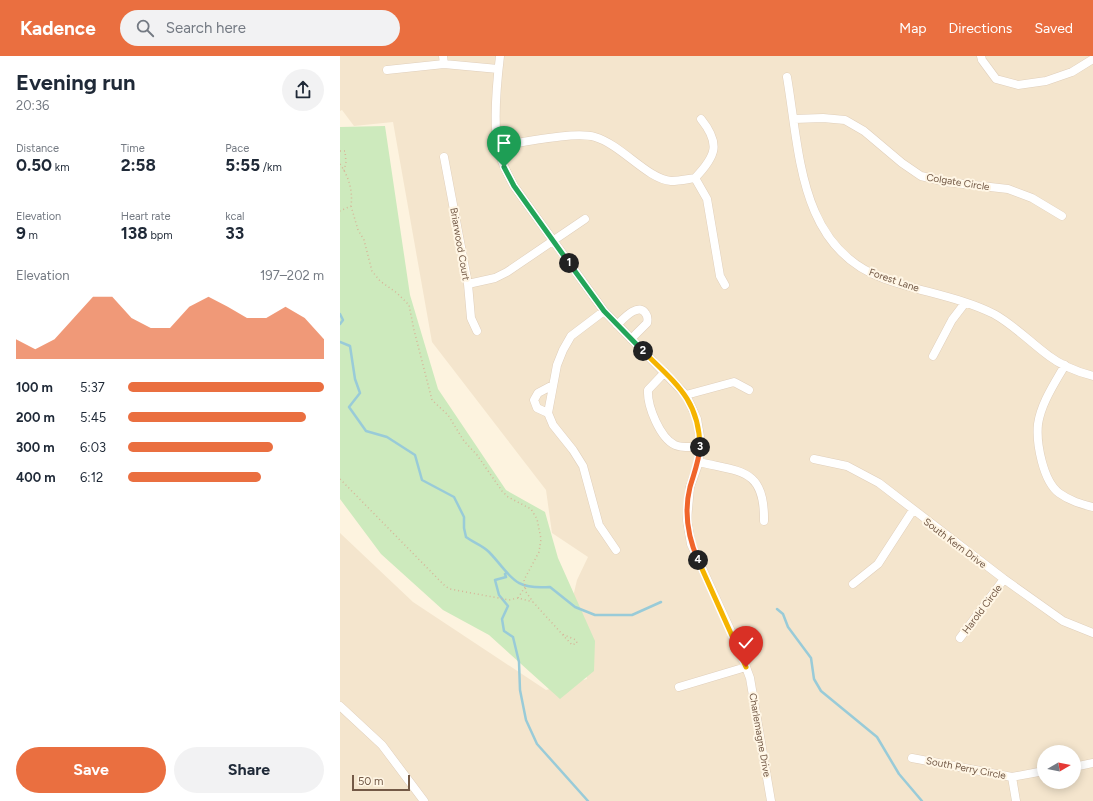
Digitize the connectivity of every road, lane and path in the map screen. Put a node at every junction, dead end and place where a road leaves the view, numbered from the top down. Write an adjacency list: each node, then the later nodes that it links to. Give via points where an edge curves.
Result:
1 (500, 56): 5 (street, Charlemagne Drive)
2 (981, 56): 3 (street, via 996,79 1018,85 1046,81 1072,72)
3 (1093, 57)
4 (444, 60): 5 (street); 6 (street)
5 (498, 69): 10 (street, Charlemagne Drive)
6 (387, 70)
7 (787, 77): 9 (street, Forest Lane)
8 (701, 119): 15 (street, via 712,134 713,152 708,164)
9 (794, 119): 18 (street, Colgate Circle, via 845,120 864,131 921,176 946,182 1008,189 1032,198); 23 (street, Forest Lane, via 802,172 812,209 828,239 838,250 849,261 878,277)
10 (498, 146): 15 (street, via 580,135 595,137 618,148 654,176 670,181); 20 (street, Charlemagne Drive, via 504,167 514,186)
11 (340, 151): 14 (path, via 345,151)
12 (444, 156): 21 (street, Briarwood Court)
13 (340, 164): 14 (path)
14 (344, 171): 16 (path, via 352,196)
15 (695, 178): 22 (street, via 707,199 720,276)
16 (351, 206): 17 (path); 46 (path, via 372,271 409,305 432,400 448,415 464,442 477,455 502,492 531,509 537,519 541,539 539,552 524,580)
17 (340, 211)
18 (1062, 216)
19 (585, 219): 20 (street)
20 (553, 241): 21 (street, via 495,278); 24 (street, Charlemagne Drive)
21 (468, 284): 26 (street, Briarwood Court, via 471,318)
22 (724, 285)
23 (965, 303): 28 (street, via 952,320); 29 (street, Forest Lane, via 995,315)
24 (604, 311): 25 (street, Charlemagne Drive); 32 (street, via 571,336 557,365)
25 (617, 325): 27 (street, Charlemagne Drive); 27 (street, via 632,312 645,312 647,323)
26 (476, 331)
27 (631, 340): 30 (street, Charlemagne Drive)
28 (933, 356)
29 (1064, 365): 31 (street, Forest Lane, via 1076,372); 40 (street, via 1040,417 1039,451 1045,472 1058,492 1075,502)
30 (664, 372): 34 (street, Charlemagne Drive); 36 (street, via 648,390 647,399 653,414 664,435 671,442 676,445)
31 (1093, 376)
32 (553, 384): 35 (street); 35 (street, via 538,393 534,400 537,408)
33 (749, 390): 34 (street, via 734,382)
34 (686, 395): 36 (street, Charlemagne Drive, via 697,419)
35 (548, 413): 43 (street, via 553,425 583,466 599,525)
36 (700, 447): 38 (street, Charlemagne Drive)
37 (814, 459): 41 (street, South Kern Drive, via 847,466 879,483)
38 (698, 462): 42 (street, via 743,472 754,479 764,506); 52 (street, Charlemagne Drive, via 689,494 687,520 691,544)
39 (340, 479): 47 (path, via 445,586 509,600)
40 (1093, 507)
41 (913, 510): 44 (street, South Kern Drive); 45 (street, via 878,564)
42 (764, 521)
43 (616, 550)
44 (1004, 579): 49 (street, South Kern Drive, via 1063,621); 51 (street, Harold Circle)
45 (853, 584)
46 (525, 586): 47 (path); 48 (path)
47 (518, 598): 48 (path)
48 (533, 602): 50 (path)
49 (1093, 633)
50 (562, 634): 50 (path, via 572,645 577,643 576,640)
51 (960, 638)
52 (746, 667): 53 (street); 61 (street, Charlemagne Drive)
53 (678, 687)
54 (340, 706): 60 (street, via 382,745)
55 (912, 758): 59 (street, South Perry Circle)
56 (1093, 764): 57 (street)
57 (1081, 765)
58 (1037, 772): 59 (street, South Perry Circle)
59 (1012, 776): 62 (street)
60 (424, 801)
61 (771, 801)
62 (1016, 801)

